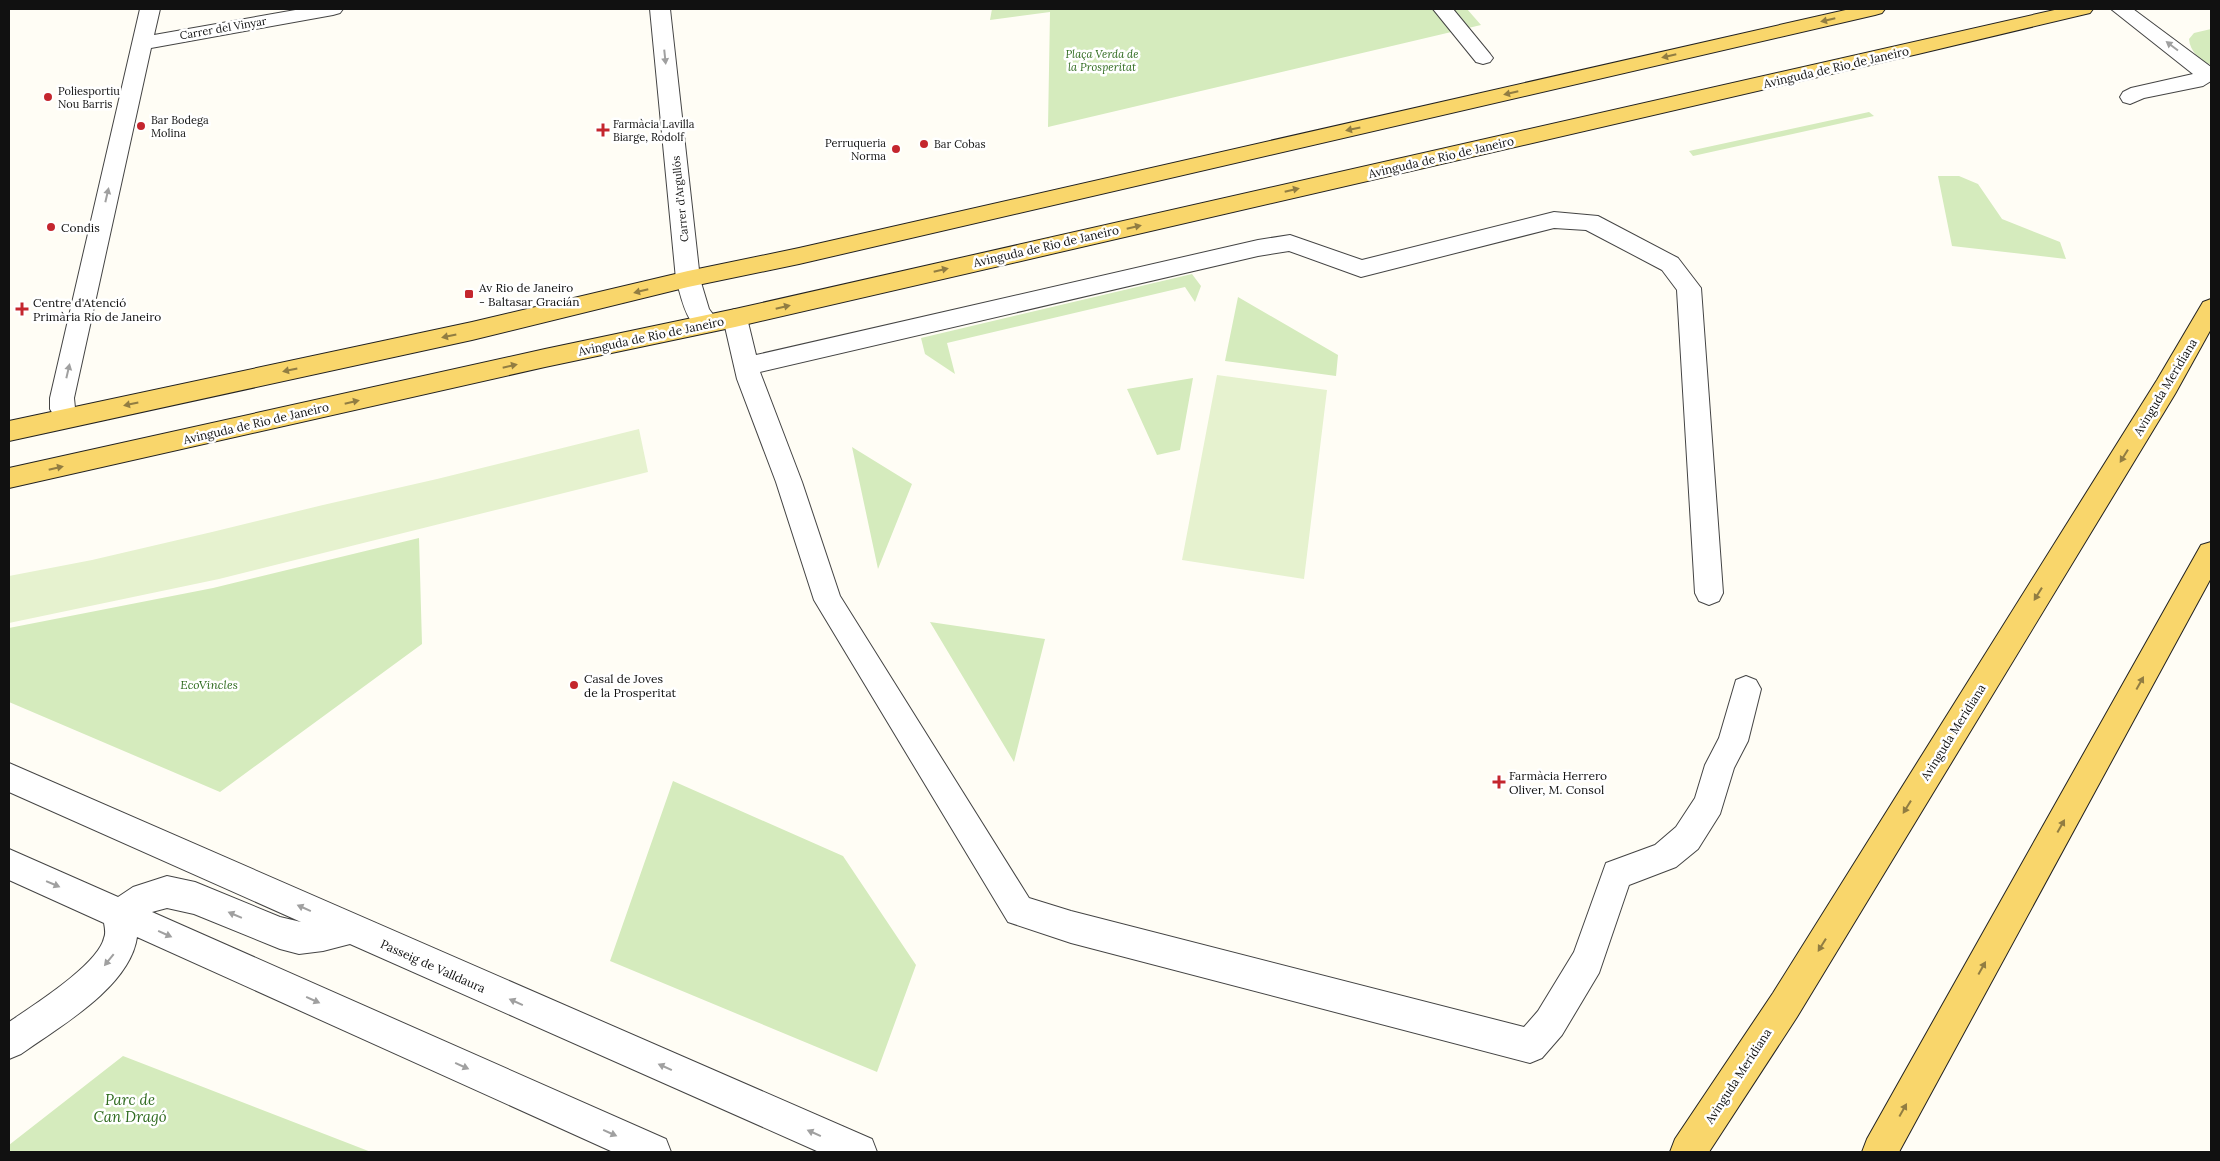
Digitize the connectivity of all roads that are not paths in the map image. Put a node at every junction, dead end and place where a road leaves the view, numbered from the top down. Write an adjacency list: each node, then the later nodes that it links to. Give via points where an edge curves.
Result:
1 (150, 9): 8 (street)
2 (333, 9): 8 (street, Carrer del Vinyar)
3 (660, 9): 12 (street, Carrer d'Argullós, one-way to 12)
4 (1443, 9): 9 (street)
5 (1875, 9): 12 (main road, one-way to 12)
6 (2082, 9): 14 (main road, Avinguda de Rio de Janeiro, one-way to 6)
7 (2124, 11): 10 (street, one-way to 7)
8 (142, 43): 16 (street, one-way to 8, via 62,398)
9 (1483, 58)
10 (2209, 74): 11 (street, via 2196,81)
11 (2130, 97)
12 (688, 279): 14 (street, Carrer d'Argullós, via 701,318); 16 (main road, one-way to 16, via 472,331)
13 (2211, 308): 29 (main road, Avinguda Meridiana, one-way to 29, via 2161,396 1785,1005)
14 (722, 321): 15 (street); 18 (main road, Avinguda de Rio de Janeiro, one-way to 14)
15 (746, 366): 20 (street, via 1258,248 1290,243 1361,269 1554,220 1590,222 1670,264 1689,288); 21 (street, via 828,600 1019,911 1072,928 1530,1046 1550,1023 1587,961 1617,874 1665,856 1687,838 1709,804 1720,766 1733,741)
16 (68, 417): 17 (main road)
17 (9, 430)
18 (9, 478)
19 (2211, 553): 30 (main road, one-way to 19)
20 (1709, 593)
21 (1746, 690)
22 (9, 777): 25 (street, Passeig de Valldaura, one-way to 22)
23 (9, 864): 24 (street, one-way to 24)
24 (120, 914): 25 (street, one-way to 24, via 299,938 195,898 167,892 144,898); 26 (street, one-way to 26, via 120,940 113,956 72,997); 27 (street, one-way to 27)
25 (348, 928): 28 (street, Passeig de Valldaura, one-way to 25)
26 (9, 1042)
27 (653, 1152)
28 (859, 1152)
29 (1688, 1152)
30 (1880, 1152)

